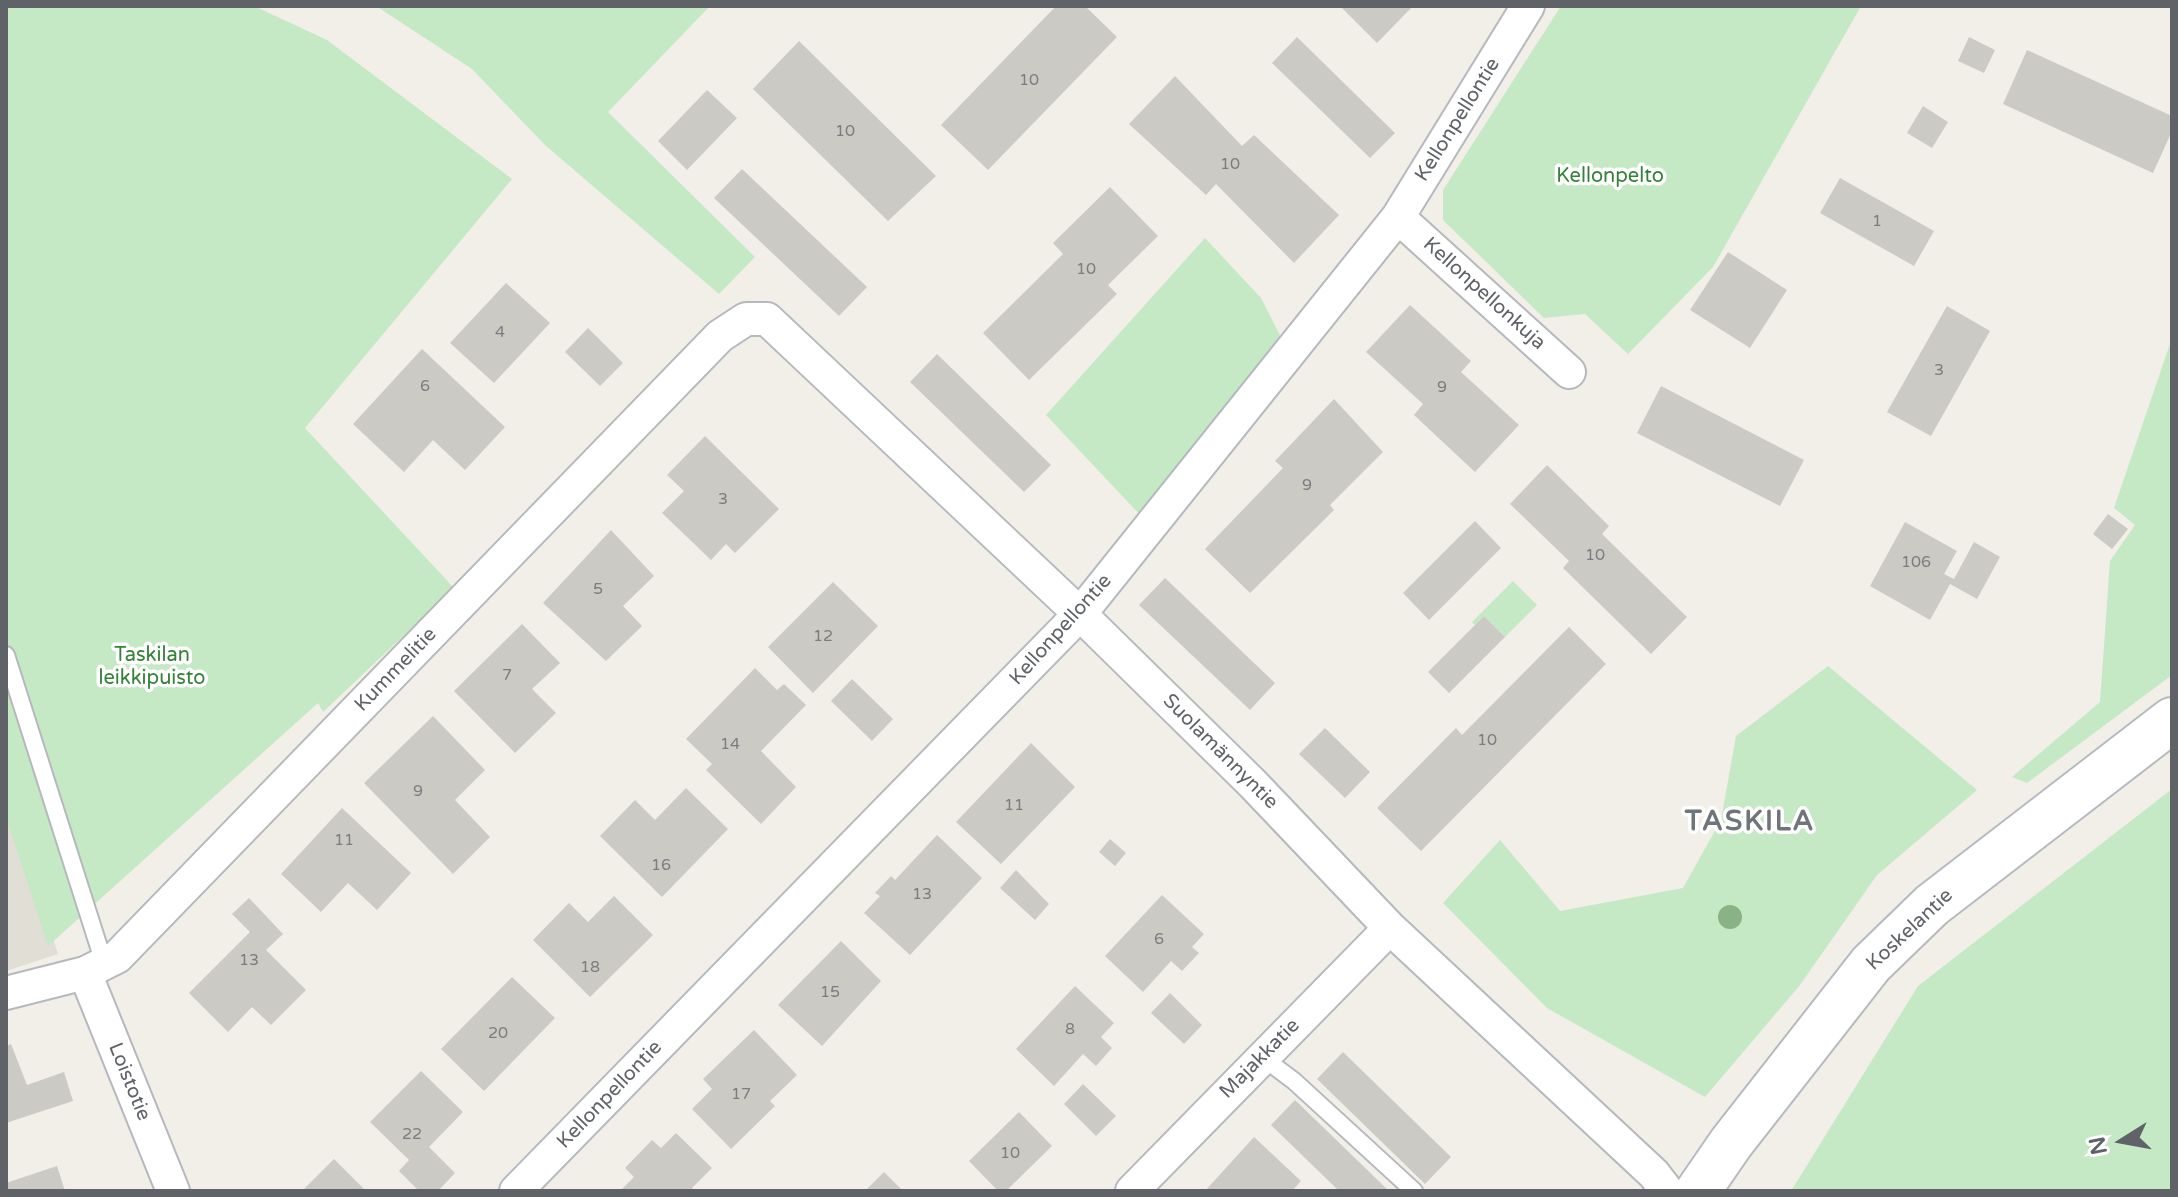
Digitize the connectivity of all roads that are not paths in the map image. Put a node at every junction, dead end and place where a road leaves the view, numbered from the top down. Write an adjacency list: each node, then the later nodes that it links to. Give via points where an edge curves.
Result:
1 (1528, 6): 2 (street, Kellonpellontie)
2 (1398, 217): 4 (street, Kellonpellonkuja); 5 (street, Kellonpellontie)
3 (767, 319): 5 (street, Suolamännyntie); 9 (street, Kummelitie, via 746,319 720,336 117,957)
4 (1569, 372)
5 (1080, 614): 8 (street, Suolamännyntie); 13 (street, Kellonpellontie)
6 (6, 655): 9 (lane)
7 (2172, 720): 17 (main road, Koskelantie, via 1932,905 1871,964)
8 (1390, 928): 11 (street, Majakkatie); 16 (street, Suolamännyntie)
9 (95, 968): 10 (street, Kummelitie); 12 (street, Loistotie)
10 (6, 993)
11 (1262, 1057): 14 (street, Majakkatie); 15 (lane)
12 (173, 1191)
13 (516, 1191)
14 (1132, 1191)
15 (1414, 1191)
16 (1667, 1191)
17 (1698, 1191)

